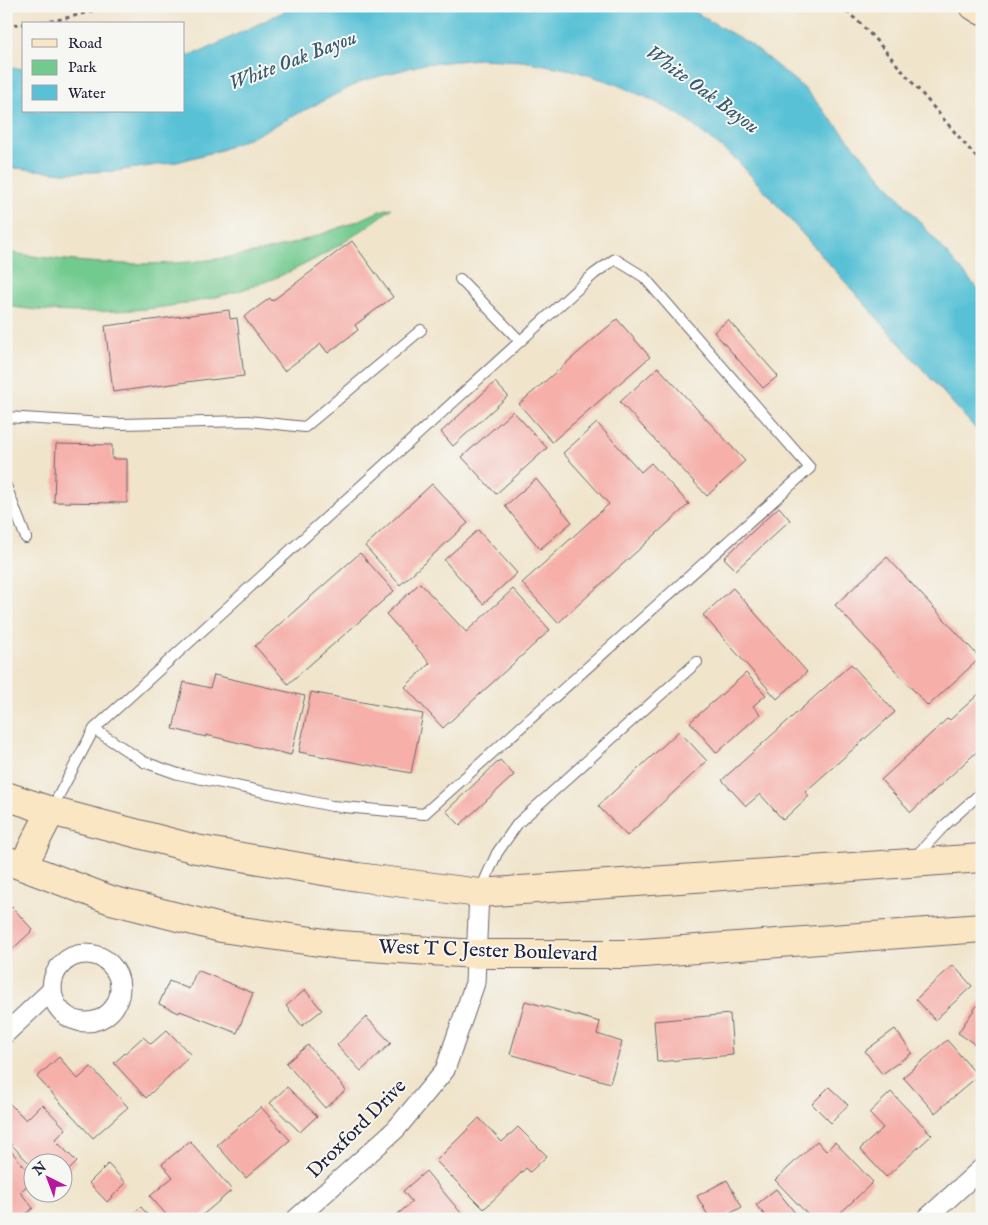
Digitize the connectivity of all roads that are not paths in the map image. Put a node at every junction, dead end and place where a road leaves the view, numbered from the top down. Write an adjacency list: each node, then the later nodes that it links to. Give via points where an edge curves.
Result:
1 (974, 6): 2 (main road)
2 (982, 11)
3 (460, 279): 5 (lane)
4 (420, 330): 6 (lane, via 305,427 248,421 121,424)
5 (520, 342): 10 (lane); 10 (lane, via 594,274 615,259 644,277 810,468 424,814 332,806 178,774 144,762)
6 (6, 417)
7 (6, 486): 8 (lane)
8 (26, 538)
9 (697, 662): 17 (lane, via 518,823 497,853)
10 (94, 729): 13 (lane)
11 (982, 792): 16 (lane)
12 (6, 796): 13 (main road)
13 (50, 810): 15 (main road); 17 (main road, via 196,849 358,877)
14 (982, 858): 16 (main road)
15 (14, 863): 19 (main road, West T C Jester Boulevard, via 111,900 221,928 340,945)
16 (910, 863): 17 (main road)
17 (479, 893): 19 (street, Droxford Drive)
18 (982, 928): 19 (main road, West T C Jester Boulevard, via 629,954)
19 (475, 954): 23 (street, Droxford Drive, via 475,982 445,1070 396,1129)
20 (52, 990): 21 (street)
21 (6, 1032)
22 (982, 1168): 24 (street)
23 (296, 1219)
24 (926, 1219)

